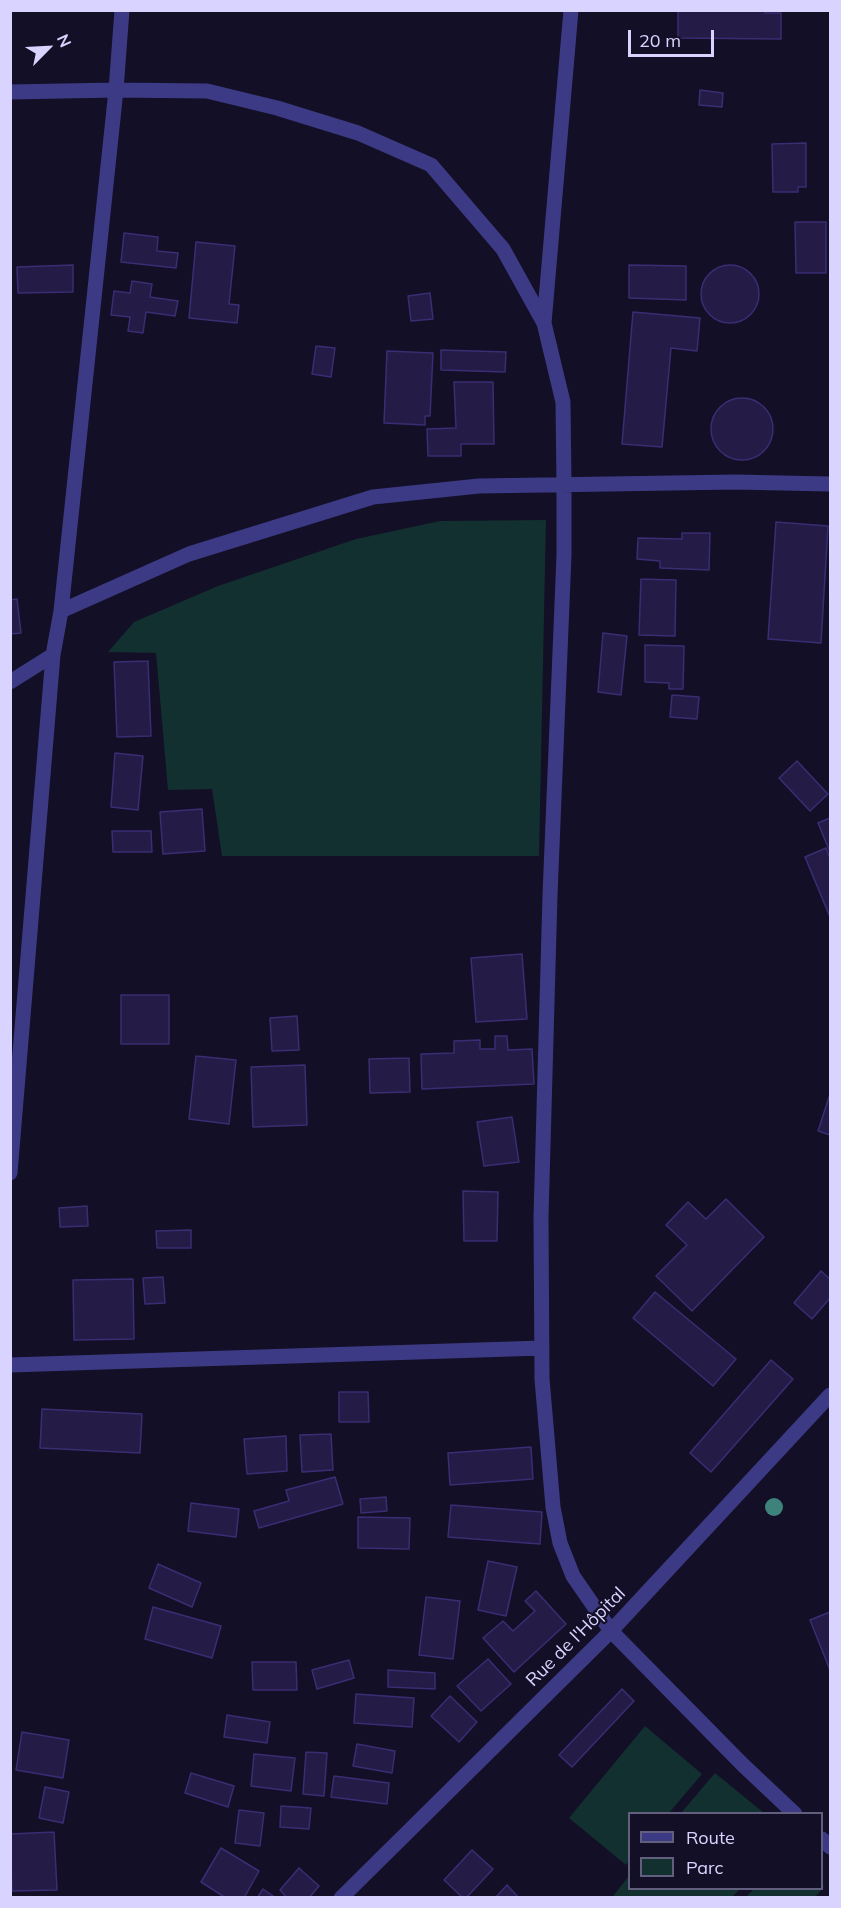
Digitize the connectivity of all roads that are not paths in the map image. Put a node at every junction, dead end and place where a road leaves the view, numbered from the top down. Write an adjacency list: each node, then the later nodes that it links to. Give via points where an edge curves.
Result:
1 (122, 10): 3 (street)
2 (571, 10): 5 (street)
3 (116, 90): 4 (street); 5 (street, via 207,91 358,133 431,165 503,249); 8 (street)
4 (10, 92)
5 (544, 323): 6 (street, via 563,402)
6 (564, 484): 7 (street); 8 (street, via 479,486 373,498 189,554); 12 (street, via 550,895)
7 (831, 484)
8 (61, 611): 9 (street)
9 (53, 656): 10 (street); 11 (street)
10 (10, 682)
11 (10, 1173)
12 (542, 1348): 13 (street); 15 (street, via 553,1508 560,1543 573,1576)
13 (10, 1365)
14 (831, 1395): 15 (street, Rue de l'Hôpital)
15 (611, 1631): 16 (street); 17 (street, Rue de l'Hôpital)
16 (793, 1812)
17 (341, 1898)

